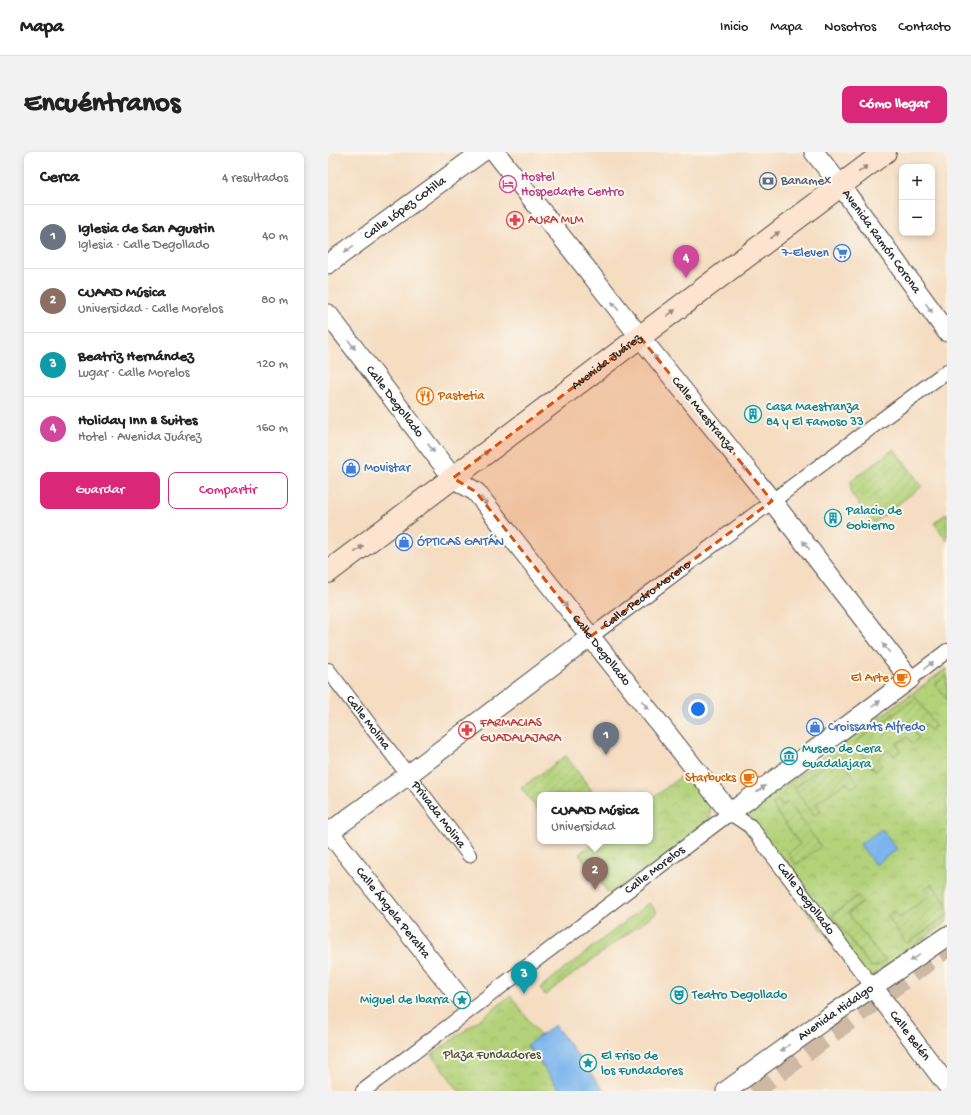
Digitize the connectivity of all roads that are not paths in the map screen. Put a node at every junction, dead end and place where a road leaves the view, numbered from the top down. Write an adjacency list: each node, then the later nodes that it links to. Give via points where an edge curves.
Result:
1 (482, 152): 6 (street, Calle López Cotilla, one-way to 6)
2 (495, 152): 9 (street, Calle Maestranza, one-way to 2)
3 (814, 152): 5 (street, Avenida Ramón Corona)
4 (885, 152): 5 (main road, Avenida Juárez, one-way to 4)
5 (841, 186): 8 (street, Avenida Ramón Corona, one-way to 8); 9 (main road, Avenida Juárez, one-way to 5)
6 (328, 264)
7 (328, 314): 11 (street, Calle Degollado, one-way to 11)
8 (947, 332)
9 (640, 337): 11 (main road, Avenida Juárez, one-way to 9); 12 (street, Calle Maestranza, one-way to 9)
10 (947, 371): 12 (street, Calle Pedro Moreno)
11 (453, 478): 13 (main road, Avenida Juárez, one-way to 11); 14 (street, Calle Degollado, one-way to 14, via 476,492)
12 (772, 501): 14 (street, Calle Pedro Moreno); 17 (street, Calle Maestranza, one-way to 12)
13 (328, 572)
14 (590, 637): 18 (street, Calle Pedro Moreno); 19 (street, Calle Degollado, one-way to 19)
15 (947, 651): 17 (street, Calle Morelos, one-way to 15)
16 (328, 670): 18 (street, Calle Molina)
17 (910, 678): 19 (street, Calle Morelos, one-way to 17)
18 (408, 774): 20 (street, Calle Pedro Moreno); 21 (street, Privada Molina)
19 (730, 813): 23 (street, Calle Degollado, via 750,826); 26 (street, Calle Morelos)
20 (329, 832): 24 (street, Calle Ángela Peralta)
21 (469, 855)
22 (947, 936): 23 (street, Avenida Hidalgo, one-way to 23)
23 (873, 987): 25 (street, Calle Belén); 27 (street, Avenida Hidalgo, one-way to 27)
24 (457, 994)
25 (947, 1085)
26 (363, 1091)
27 (726, 1091)

